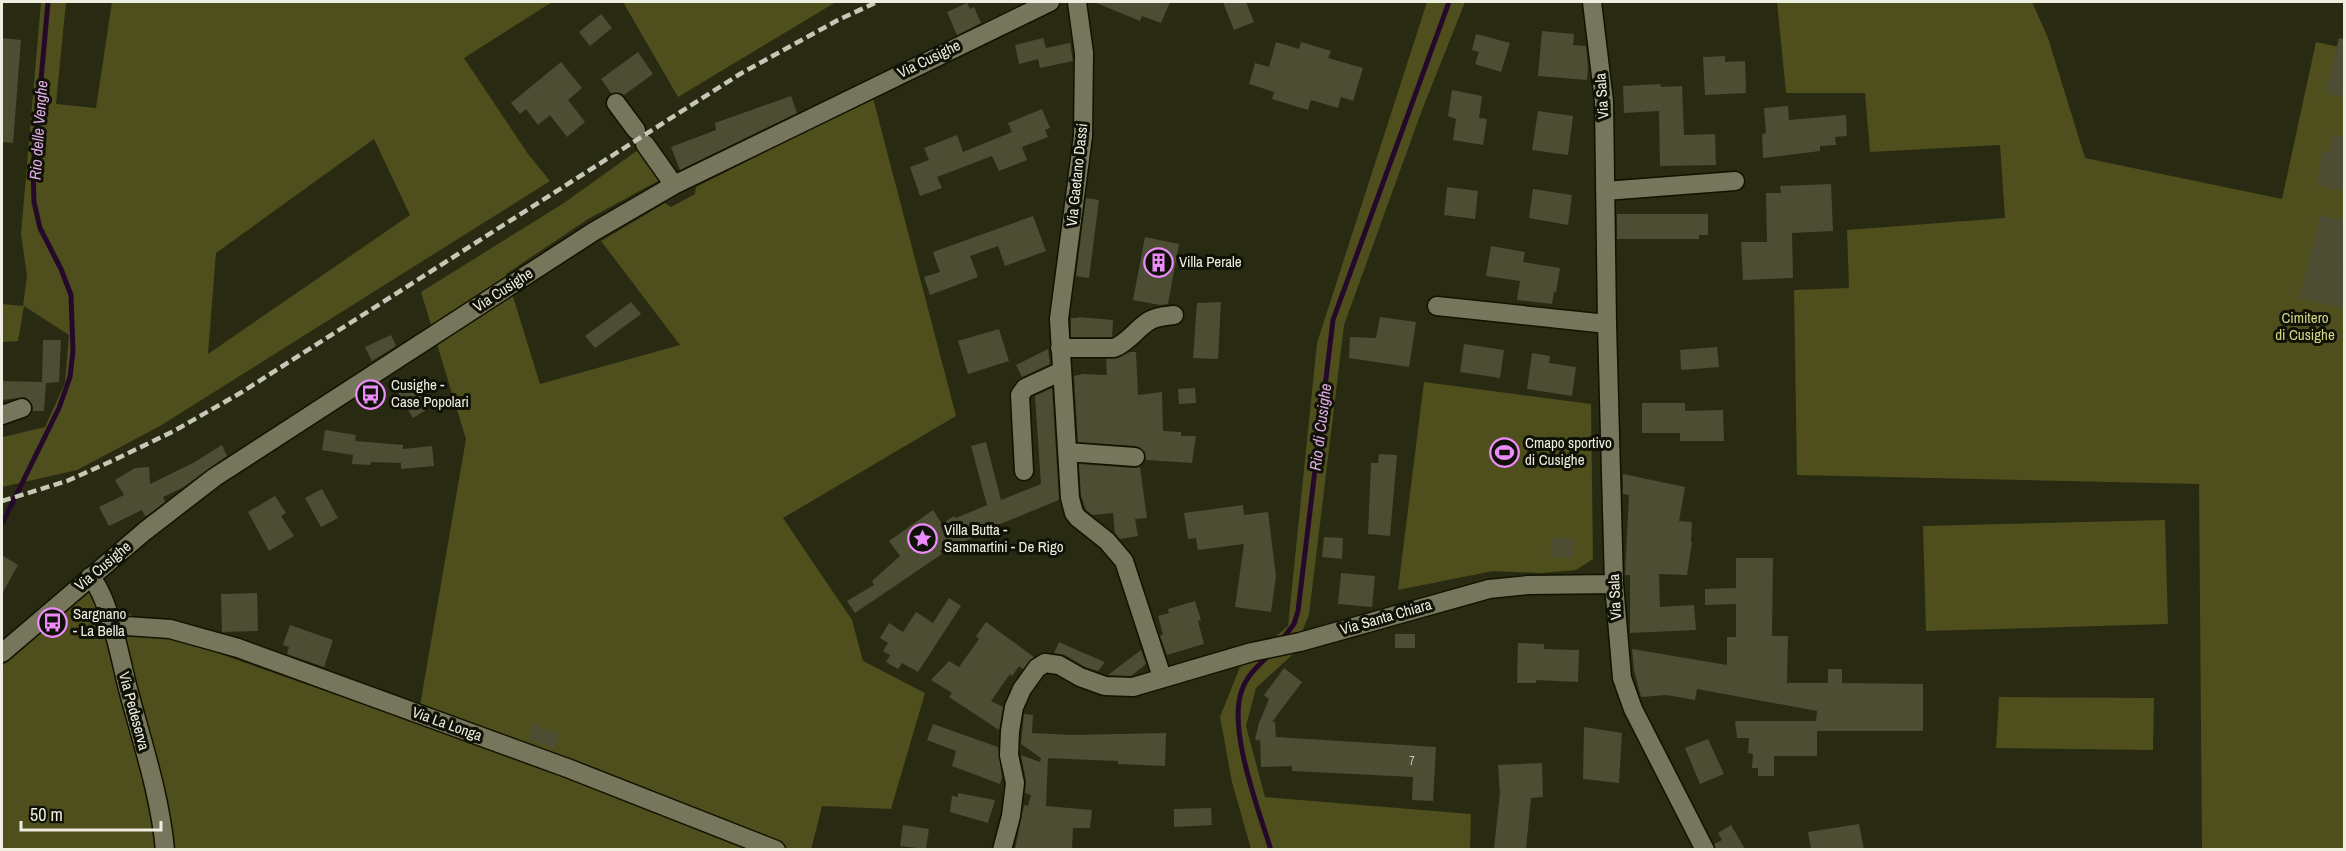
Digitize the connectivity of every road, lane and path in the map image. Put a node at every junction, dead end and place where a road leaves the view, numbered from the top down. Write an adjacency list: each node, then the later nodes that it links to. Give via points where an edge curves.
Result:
1 (1050, 2): 6 (street, Via Cusighe)
2 (1077, 2): 11 (street, Via Gaetano Dassi, via 1084,53 1083,136 1060,309)
3 (1592, 2): 7 (street, Via Sala, via 1604,101)
4 (616, 103): 6 (street)
5 (1735, 181): 7 (street)
6 (674, 185): 18 (street, Via Cusighe, via 593,232 215,477)
7 (1605, 191): 10 (street, Via Sala)
8 (1437, 306): 10 (street)
9 (1174, 315): 11 (street, via 1149,321 1114,348)
10 (1607, 324): 19 (street, Via Sala)
11 (1060, 348): 12 (street, Via Gaetano Dassi)
12 (1062, 371): 15 (street, Via Gaetano Dassi); 17 (street, via 1024,388 1020,395)
13 (22, 408): 14 (street)
14 (2, 415)
15 (1067, 452): 16 (street); 22 (street, Via Gaetano Dassi, via 1074,513 1124,561)
16 (1135, 457)
17 (1024, 471)
18 (90, 577): 20 (street, Via Pedeserva, via 96,582); 21 (street, Via Cusighe)
19 (1614, 584): 22 (street, Via Santa Chiara, via 1489,589); 26 (street, Via Sala, via 1619,660 1626,694)
20 (111, 624): 23 (street, Via Pedeserva, via 154,789); 24 (street, Via La Longa, via 170,629 238,648)
21 (2, 653)
22 (1162, 677): 25 (street, via 1132,687 1115,687 1087,680 1054,663 1037,668 1018,695 1012,719 1009,755 1015,783)
23 (165, 849)
24 (776, 849)
25 (1002, 849)
26 (1705, 849)

